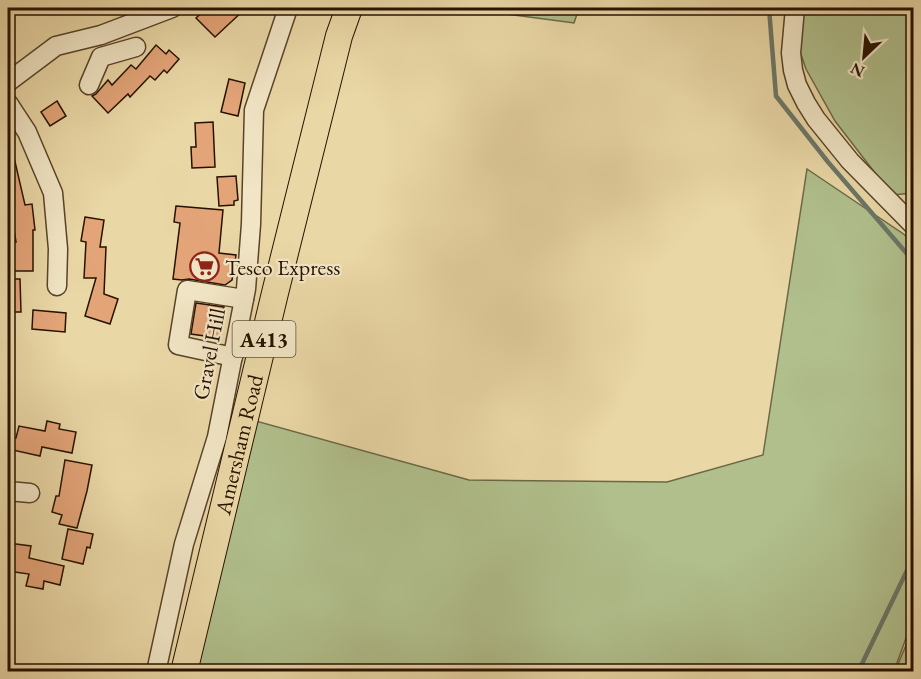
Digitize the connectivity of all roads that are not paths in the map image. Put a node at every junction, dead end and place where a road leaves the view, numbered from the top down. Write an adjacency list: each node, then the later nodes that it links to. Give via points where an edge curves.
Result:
1 (172, 8): 5 (street)
2 (288, 8): 14 (street, Gravel Hill, via 254,110)
3 (349, 8): 13 (highway, Amersham Road / A413)
4 (795, 8): 11 (street, via 791,53 797,85 806,103 850,161)
5 (101, 35): 7 (street); 8 (street, via 57,45)
6 (136, 47): 7 (street)
7 (105, 56): 9 (street, via 101,57)
8 (8, 82)
9 (89, 85)
10 (8, 103): 12 (street, via 27,132 53,193)
11 (914, 226)
12 (57, 286)
13 (275, 293): 14 (street); 19 (highway, Amersham Road / A413)
14 (245, 294): 15 (street, Gravel Hill); 15 (street, via 187,290 178,345)
15 (233, 357): 18 (street, Gravel Hill, via 217,437 184,544)
16 (8, 491): 17 (street)
17 (30, 493)
18 (156, 672)
19 (184, 672)

